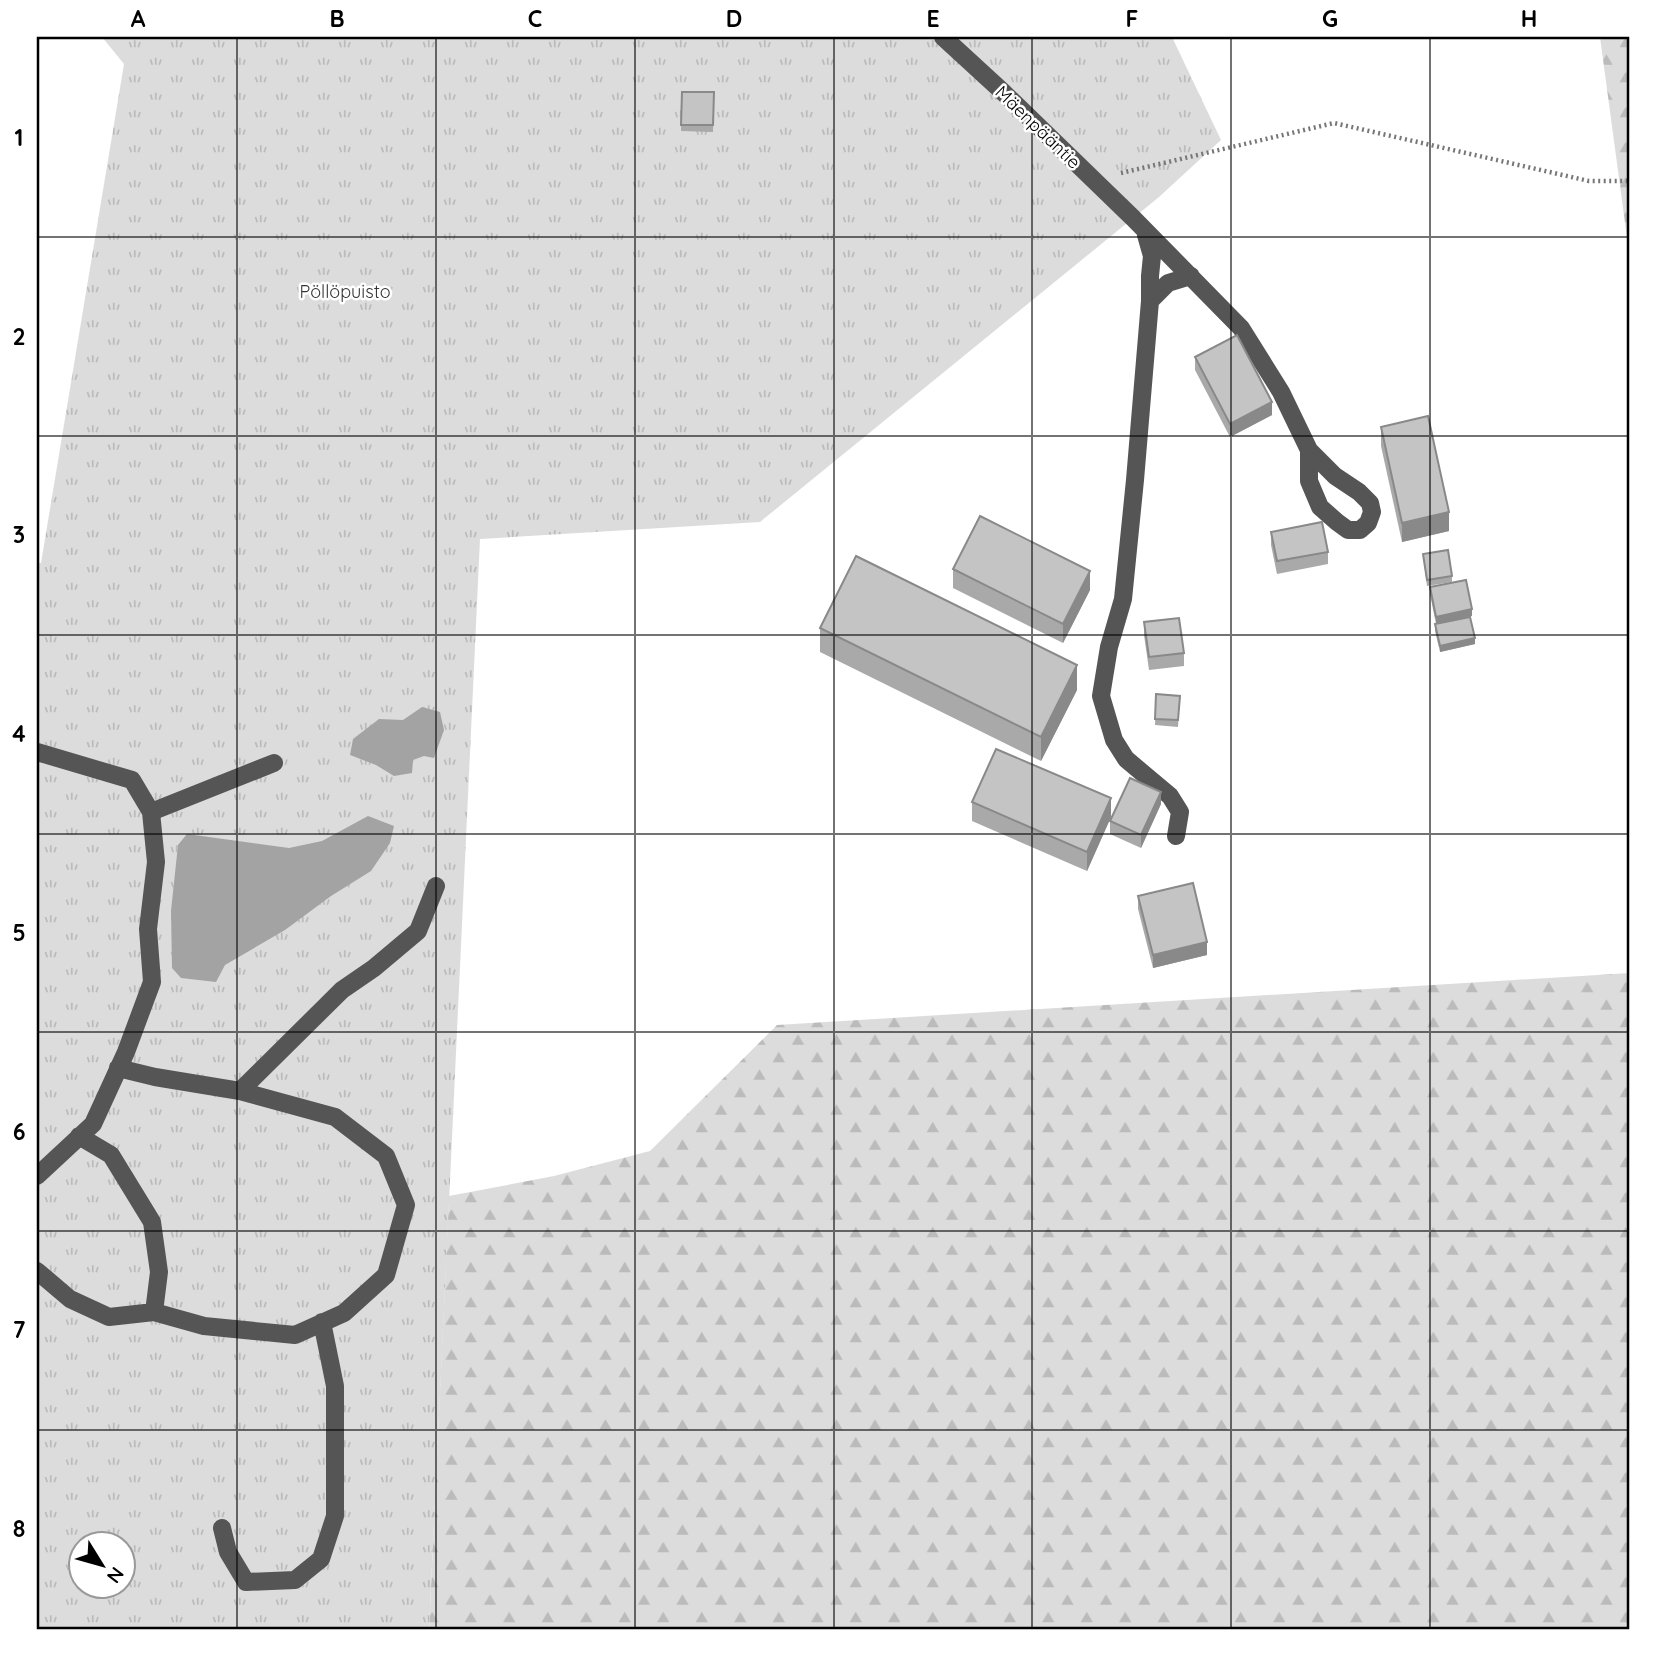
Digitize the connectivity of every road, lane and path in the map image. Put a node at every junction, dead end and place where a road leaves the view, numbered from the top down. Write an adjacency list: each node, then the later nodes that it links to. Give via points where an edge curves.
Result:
1 (943, 37): 2 (street, Mäenpääntie)
2 (1093, 180): 3 (path, via 1334,123 1588,181); 4 (street, Mäenpääntie)
3 (1630, 181)
4 (1139, 225): 5 (street, Mäenpääntie); 6 (street, via 1152,256)
5 (1191, 276): 6 (street, via 1168,284); 7 (street, Mäenpääntie, via 1241,328 1281,392)
6 (1150, 301): 11 (street, via 1123,599 1101,696 1114,740 1126,759 1170,796 1180,813)
7 (1309, 450): 7 (street, via 1309,481 1320,507 1348,530 1360,530 1368,523 1370,503)
8 (37, 752): 10 (street, via 132,780)
9 (274, 763): 10 (street)
10 (151, 812): 13 (street, via 156,862 148,929 152,982)
11 (1176, 836)
12 (436, 886): 14 (street, via 418,931 342,990)
13 (118, 1068): 14 (street); 15 (street, via 93,1124)
14 (240, 1091): 19 (street, via 335,1117 386,1156 406,1205 386,1275 344,1312)
15 (79, 1136): 16 (street); 18 (street, via 111,1155 152,1222 159,1272)
16 (37, 1175)
17 (37, 1271): 18 (street, via 70,1299 110,1317)
18 (154, 1312): 19 (street, via 204,1326 295,1335)
19 (322, 1322): 20 (street, via 335,1386 335,1516 321,1559 295,1580 246,1582 228,1552)
20 (222, 1528)

